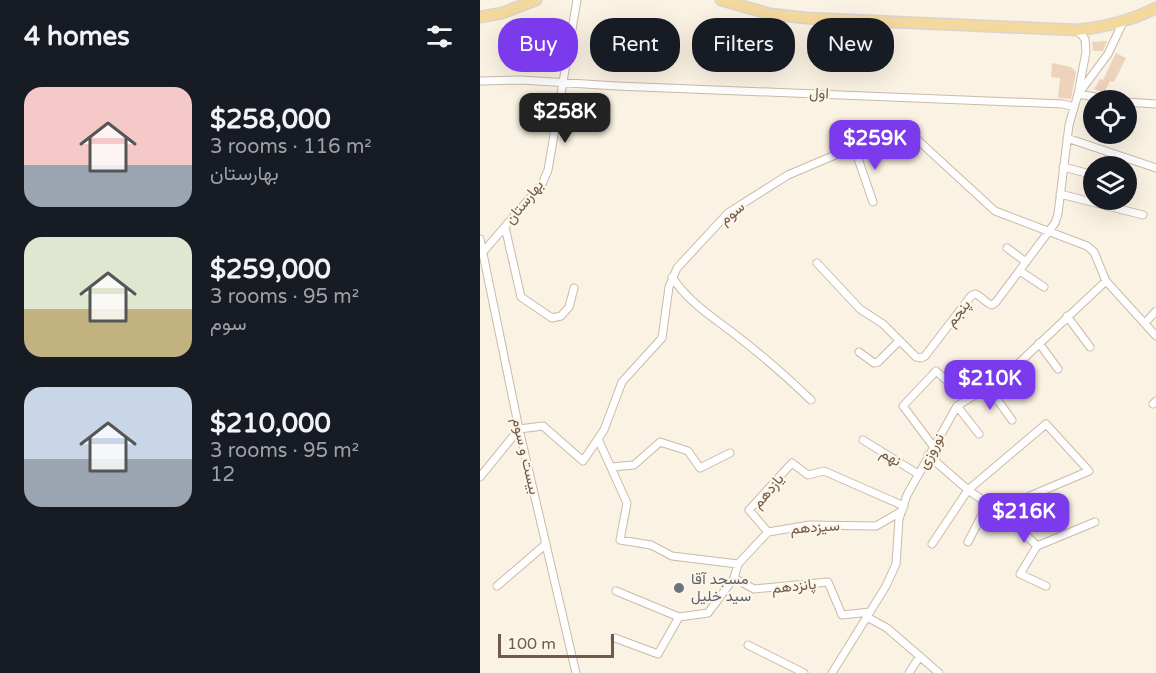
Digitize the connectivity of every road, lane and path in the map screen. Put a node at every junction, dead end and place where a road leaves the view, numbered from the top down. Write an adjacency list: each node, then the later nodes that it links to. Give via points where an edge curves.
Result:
1 (536, 0): 5 (main road)
2 (577, 0): 9 (street, بهارستان)
3 (721, 0): 7 (main road, via 770,14 806,18)
4 (1156, 8): 6 (main road)
5 (480, 17)
6 (1123, 22): 7 (main road); 10 (street, via 1108,54)
7 (1077, 30): 10 (street, via 1084,39 1086,52)
8 (480, 81): 9 (street, اول)
9 (563, 82): 14 (street, اول); 23 (street, بهارستان, via 548,170 542,184)
10 (1078, 94): 11 (street); 14 (street)
11 (1083, 95)
12 (1137, 103): 13 (street)
13 (1156, 104)
14 (1074, 107): 15 (street)
15 (1067, 138): 17 (street); 18 (street)
16 (854, 147): 21 (street); 24 (street, سوم, via 884,128 909,132 995,212); 31 (street, سوم, via 788,175 728,213)
17 (1063, 167): 19 (street); 20 (street)
18 (1156, 168)
19 (1083, 172)
20 (1060, 195): 22 (street); 24 (street, via 1055,223)
21 (873, 202)
22 (1143, 215)
23 (505, 227): 27 (street, بهارستان); 34 (street, via 521,297 552,318 561,316 569,307)
24 (1048, 230): 28 (street, پنجم); 32 (street, سوم, via 1094,252)
25 (480, 239): 27 (street, بیست و سوم)
26 (1007, 248): 28 (street)
27 (482, 253): 49 (street, بیست و سوم)
28 (1026, 262): 30 (street, پنجم)
29 (817, 263): 39 (street, via 855,304)
30 (1020, 271): 33 (street); 39 (street, پنجم, via 992,304 979,295 970,297 925,356 916,357)
31 (672, 277): 46 (street, via 698,308); 51 (street, سوم, via 662,338 622,382)
32 (1106, 281): 36 (street, نوروزی); 37 (street)
33 (1044, 287)
34 (574, 288)
35 (1156, 312): 37 (street)
36 (1067, 316): 40 (street, نوروزی); 41 (street)
37 (1145, 323): 38 (street)
38 (1156, 336)
39 (899, 341): 42 (street, via 878,362)
40 (1039, 343): 43 (street); 44 (street, نوروزی)
41 (1090, 347)
42 (859, 352)
43 (1058, 369)
44 (988, 387): 45 (street, نوروزی); 48 (street)
45 (967, 399): 47 (street, نوروزی); 53 (street, via 936,371 903,406)
46 (811, 400)
47 (957, 406): 50 (street); 53 (street, نوروزی)
48 (1012, 420)
49 (519, 429): 51 (street, سوم, via 543,426 583,461); 58 (street); 68 (street, بیست و سوم)
50 (979, 434)
51 (598, 439): 56 (street)
52 (863, 440): 57 (street, نهم)
53 (933, 446): 55 (street, نوروزی)
54 (730, 453): 56 (street, via 700,468 688,451 660,442 634,465)
55 (928, 455): 57 (street, نوروزی); 59 (street)
56 (611, 467): 71 (street, via 627,502 621,540 651,545 672,556)
57 (918, 474): 62 (street, نوروزی)
58 (480, 477)
59 (968, 490): 60 (street, via 1046,424 1089,471); 61 (street); 69 (street)
60 (1030, 496): 63 (street); 64 (street)
61 (987, 505): 64 (street); 67 (street)
62 (903, 508): 66 (street, سیزدهم, via 876,526 810,525); 66 (street, یازدهم, via 824,471 808,476 792,463 749,510); 76 (street, نوروزی, via 896,564)
63 (1054, 514)
64 (1010, 519): 70 (street)
65 (1095, 522): 70 (street)
66 (768, 532): 71 (street)
67 (968, 542)
68 (546, 544): 73 (street); 81 (street, بیست و سوم)
69 (932, 544)
70 (1037, 546): 74 (street, via 1020,574)
71 (738, 564): 72 (street)
72 (734, 578): 76 (street, پانزدهم, via 754,589 828,582 842,615); 77 (street, via 708,613)
73 (497, 586)
74 (1046, 586)
75 (616, 591): 77 (street)
76 (868, 615): 80 (street); 83 (street, نوروزی)
77 (679, 617): 78 (street, via 658,654)
78 (615, 638)
79 (748, 645): 82 (street)
80 (920, 656): 84 (street); 85 (street)
81 (576, 673)
82 (804, 673)
83 (832, 673)
84 (909, 673)
85 (939, 673)

